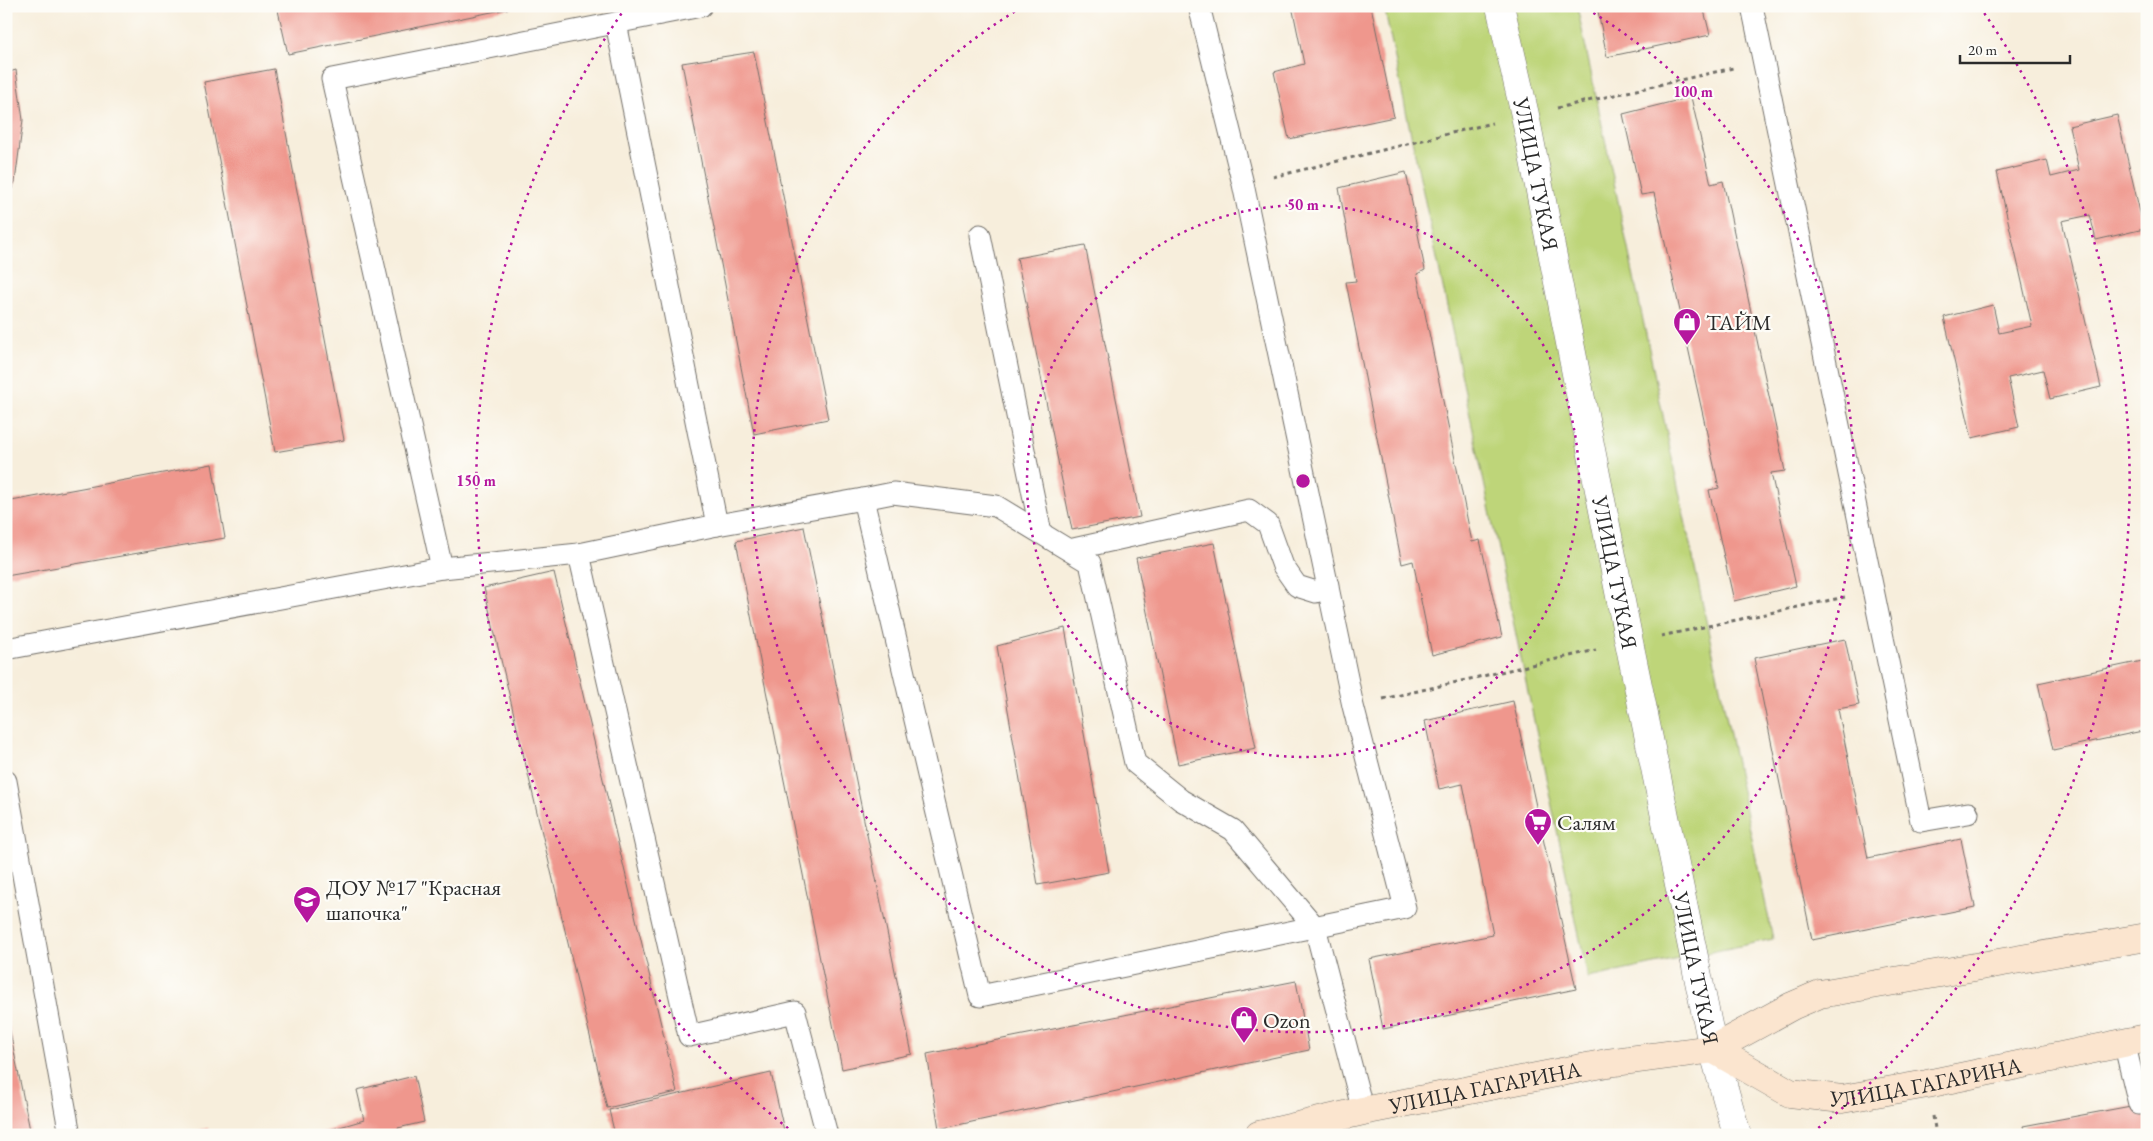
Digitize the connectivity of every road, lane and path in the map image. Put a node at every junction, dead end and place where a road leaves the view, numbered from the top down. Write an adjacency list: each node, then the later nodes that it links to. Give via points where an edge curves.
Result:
1 (700, 6): 5 (lane)
2 (1199, 6): 13 (lane, via 1243,184 1323,540)
3 (1500, 6): 20 (street, УЛИЦА ТУКАЯ, via 1527,125)
4 (1752, 6): 16 (lane, via 1921,821)
5 (616, 23): 8 (lane); 12 (lane, via 332,79)
6 (980, 235): 9 (lane)
7 (862, 499): 8 (lane); 9 (lane, via 893,493 996,506); 17 (lane, via 980,996)
8 (717, 525): 11 (lane)
9 (1042, 533): 10 (lane)
10 (1069, 550): 13 (lane, via 1249,510 1268,524 1283,566 1297,586 1316,592); 17 (lane, via 1090,563 1135,763 1181,800 1233,830)
11 (579, 554): 12 (lane); 24 (lane, via 689,1036 795,1012)
12 (442, 568): 14 (lane)
13 (1328, 585): 17 (lane, via 1353,706 1405,908)
14 (6, 649)
15 (6, 781): 23 (lane)
16 (1968, 813)
17 (1314, 927): 22 (lane)
18 (2147, 937): 20 (street, УЛИЦА ГАГАРИНА, via 1820,994)
19 (2135, 1040): 20 (street, УЛИЦА ГАГАРИНА, via 1842,1099 1790,1094); 21 (lane)
20 (1713, 1049): 22 (street, УЛИЦА ГАГАРИНА, via 1607,1062); 26 (street, УЛИЦА ТУКАЯ)
21 (2140, 1104)
22 (1362, 1111): 25 (street, УЛИЦА ГАГАРИНА)
23 (70, 1135)
24 (828, 1135)
25 (1259, 1135)
26 (1737, 1135)

